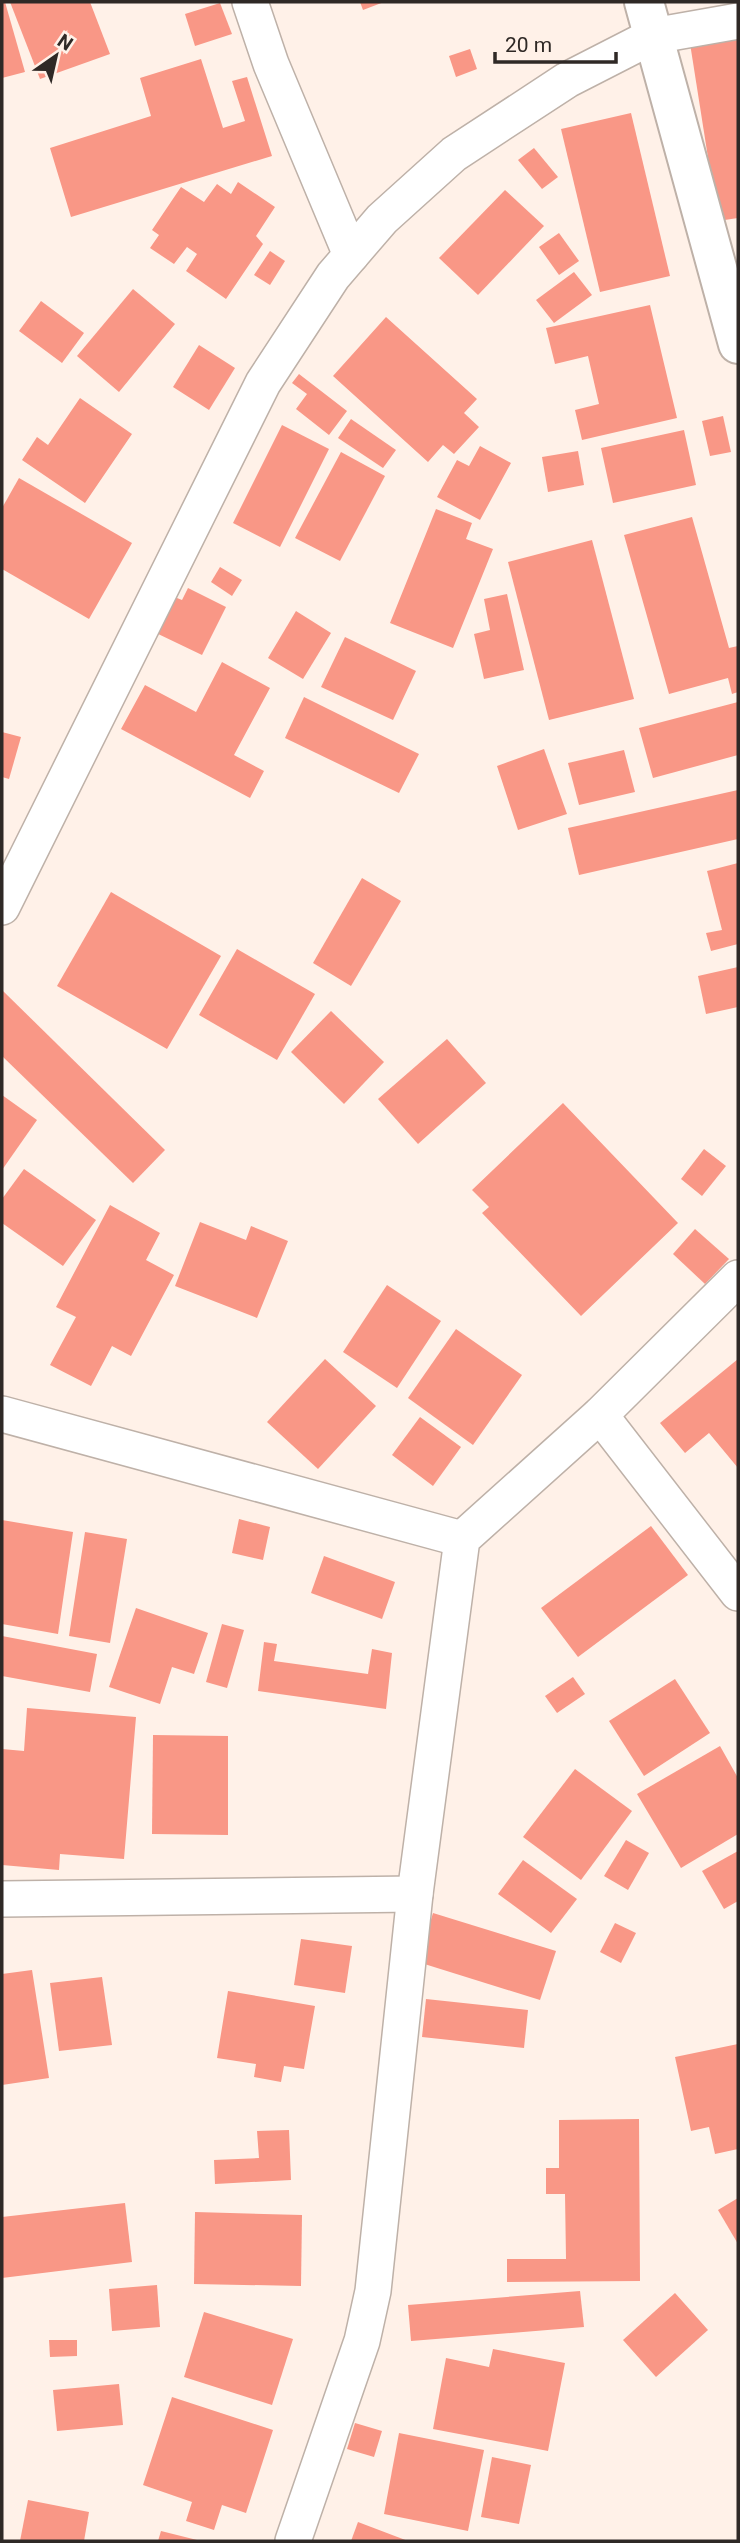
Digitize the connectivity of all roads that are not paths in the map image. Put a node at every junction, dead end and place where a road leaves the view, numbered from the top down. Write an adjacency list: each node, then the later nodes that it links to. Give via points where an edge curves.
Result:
1 (250, 2): 4 (street)
2 (648, 19): 3 (street); 4 (street, via 567,80 454,154 382,219); 5 (street)
3 (738, 21)
4 (351, 255): 6 (street, via 333,275 263,383)
5 (738, 344)
6 (2, 907)
7 (738, 1278): 9 (street)
8 (2, 1414): 10 (street)
9 (600, 1415): 10 (street); 11 (street)
10 (462, 1539): 12 (street)
11 (738, 1593)
12 (415, 1894): 13 (street); 14 (street, via 373,2291 362,2341)
13 (2, 1899)
14 (293, 2541)

